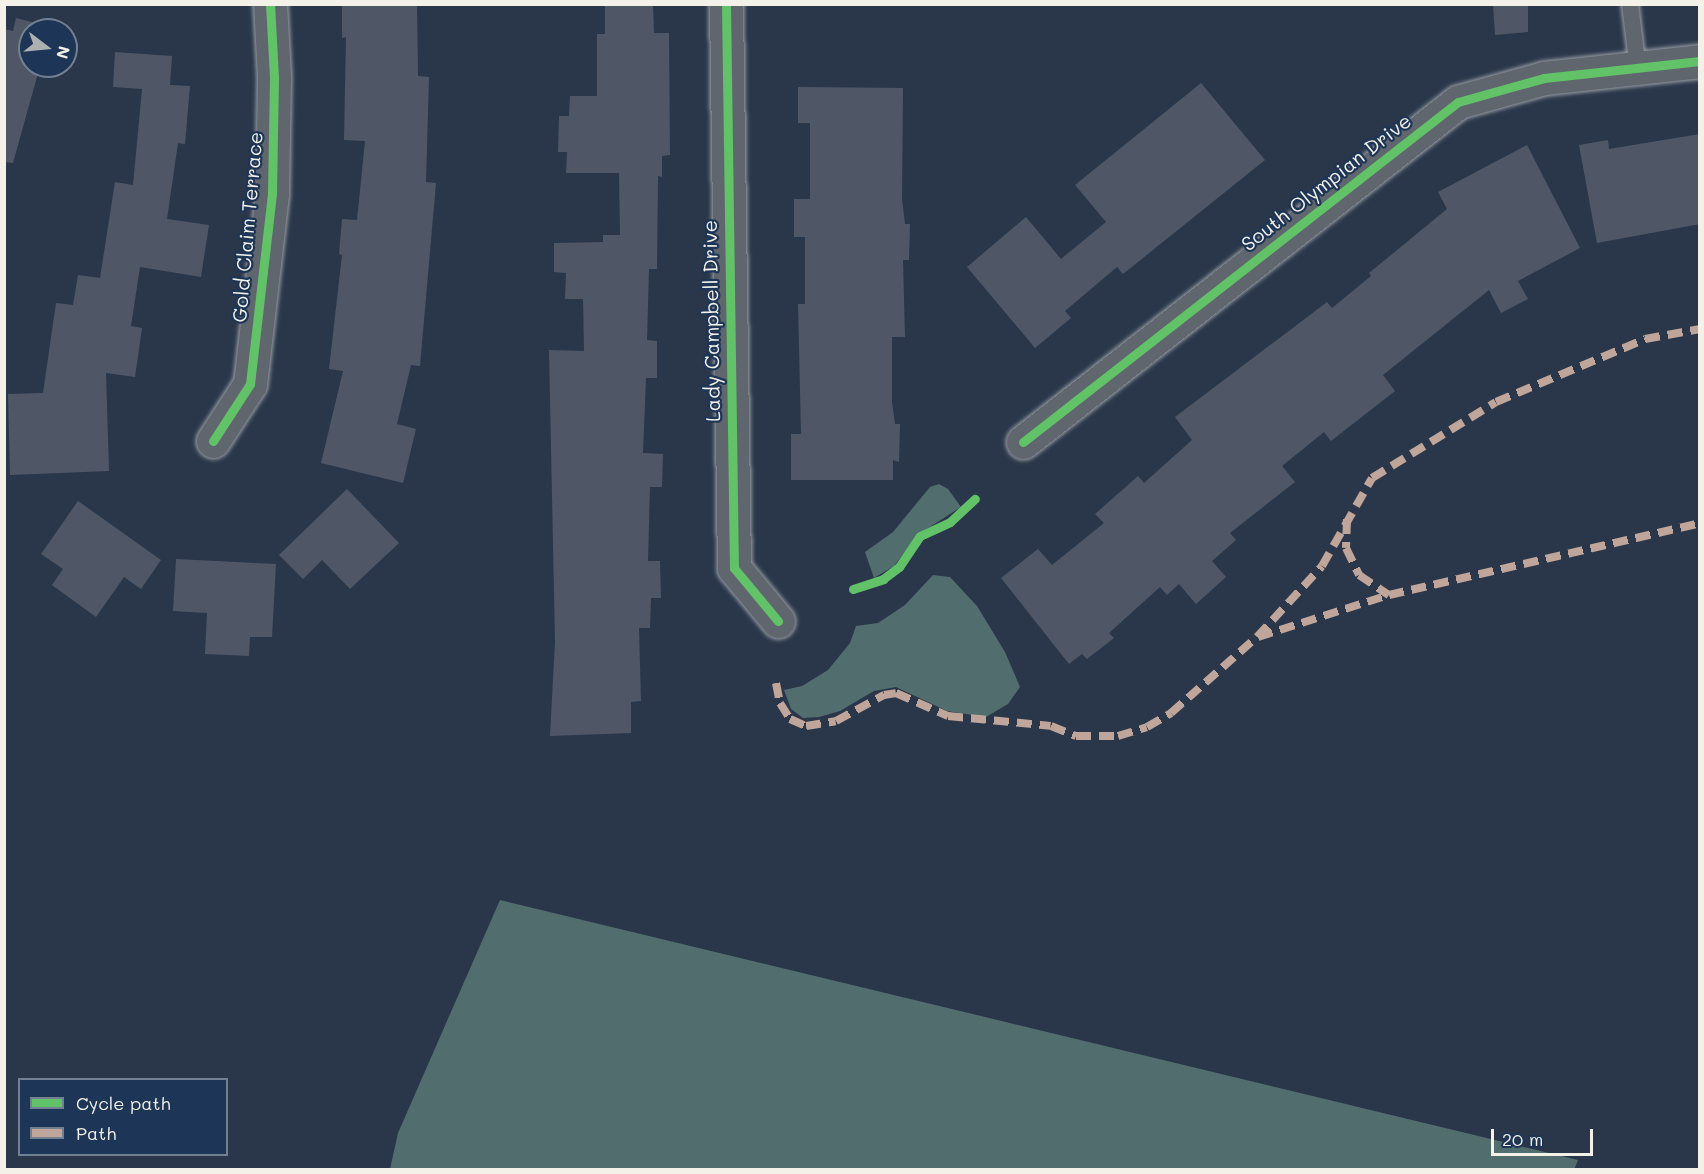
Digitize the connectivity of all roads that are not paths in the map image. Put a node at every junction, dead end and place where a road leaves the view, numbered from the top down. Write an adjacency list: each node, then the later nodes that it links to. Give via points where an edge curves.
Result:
1 (270, 4): 6 (street, Gold Claim Terrace, via 274,77 272,193 250,384)
2 (726, 4): 8 (street, Lady Campbell Drive, via 734,568)
3 (1630, 4): 5 (lane)
4 (1700, 61): 5 (street, South Olympian Drive)
5 (1638, 69): 7 (street, South Olympian Drive, via 1544,78 1458,102)
6 (213, 441)
7 (1023, 442)
8 (778, 621)

